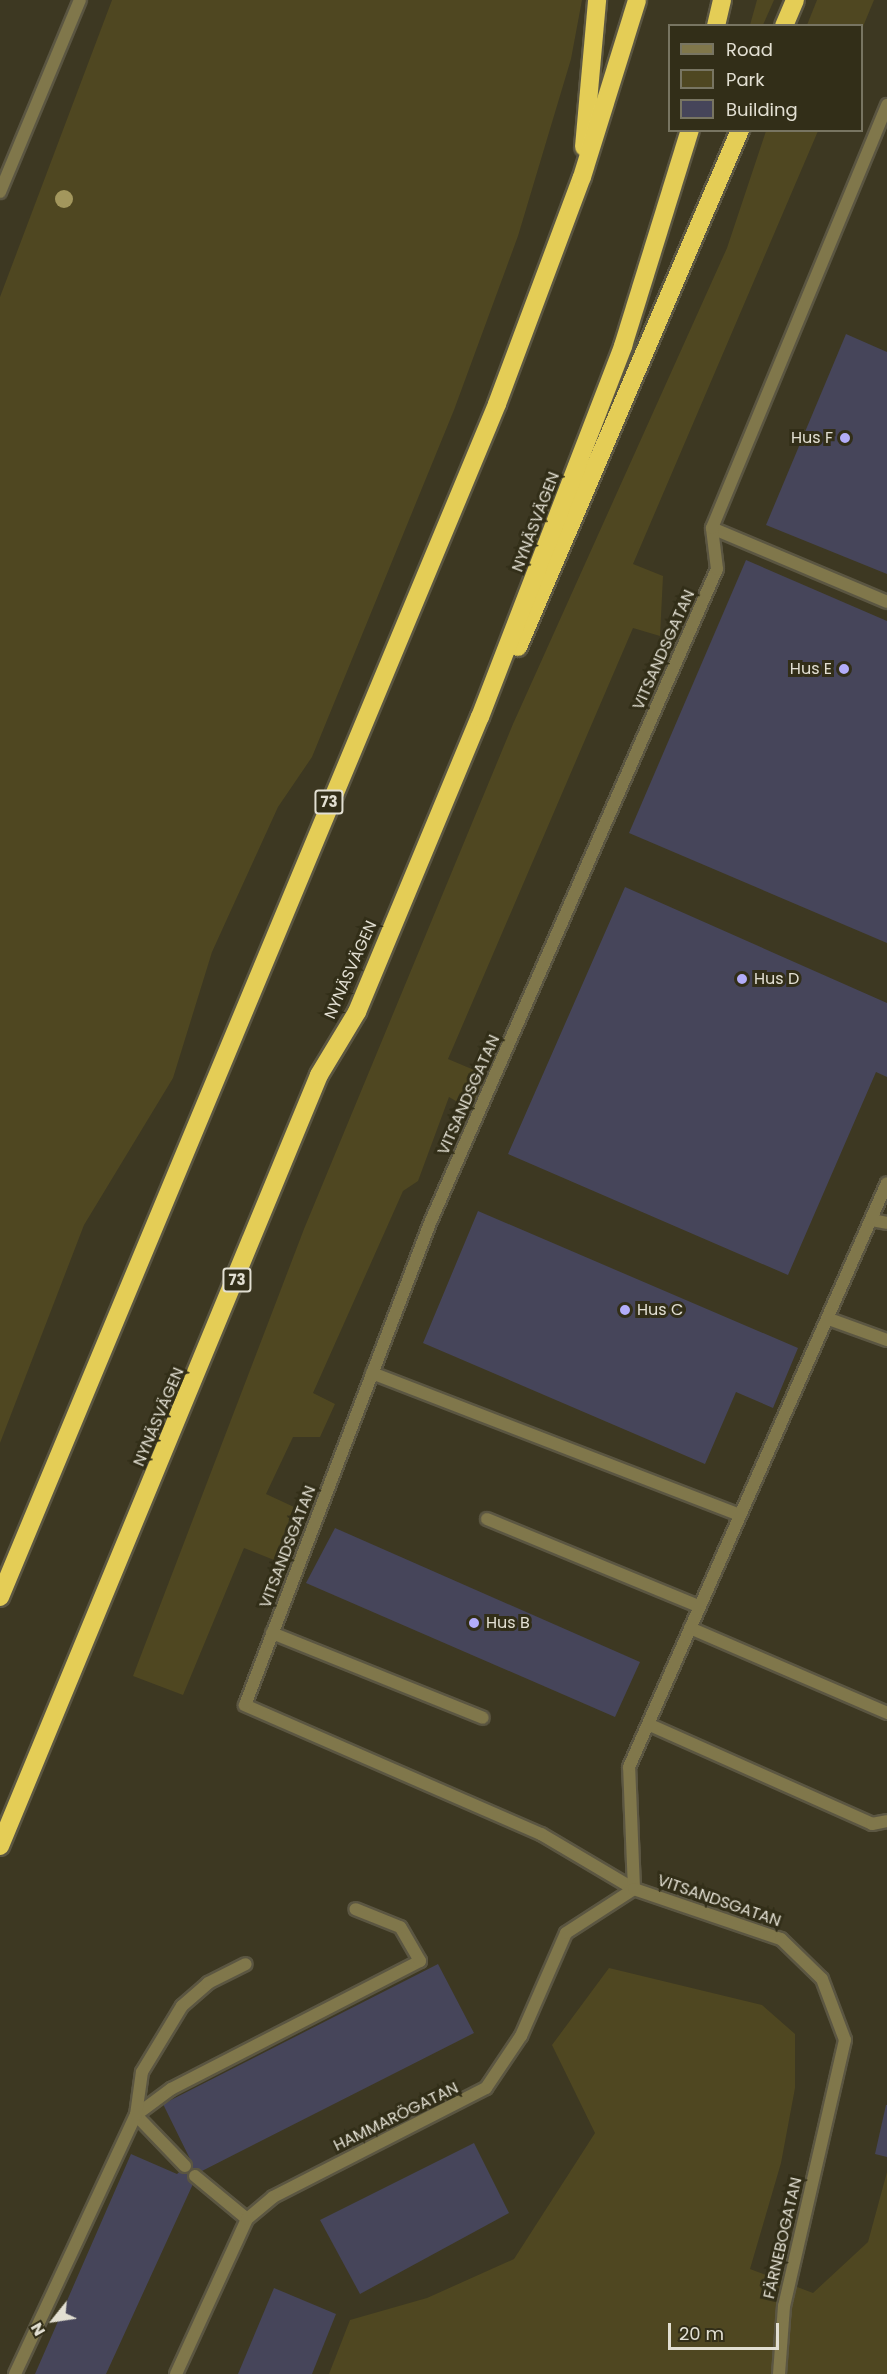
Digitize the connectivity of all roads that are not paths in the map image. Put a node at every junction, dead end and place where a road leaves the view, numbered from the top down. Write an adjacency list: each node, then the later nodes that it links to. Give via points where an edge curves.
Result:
1 (80, 0): 12 (street)
2 (597, 0): 11 (highway)
3 (637, 0): 11 (highway, 73)
4 (722, 0): 6 (highway)
5 (795, 0): 7 (highway)
6 (716, 24)
7 (785, 24)
8 (887, 105): 13 (street, VITSANDSGATAN)
9 (689, 132): 15 (highway, NYNÄSVÄGEN / 73, via 623,346)
10 (739, 132): 15 (highway, via 538,611)
11 (582, 177): 24 (highway, 73, via 497,404)
12 (0, 192)
13 (712, 528): 14 (street); 21 (street, VITSANDSGATAN, via 717,569 430,1223)
14 (887, 602)
15 (480, 717): 32 (highway, NYNÄSVÄGEN / 73, via 357,1012 319,1076)
16 (887, 1183): 17 (street, VITSANDSGATAN)
17 (872, 1220): 18 (street); 19 (street, VITSANDSGATAN)
18 (887, 1223)
19 (829, 1319): 20 (street); 22 (street, VITSANDSGATAN)
20 (887, 1340)
21 (372, 1373): 22 (street); 27 (street, VITSANDSGATAN)
22 (738, 1514): 25 (street, VITSANDSGATAN)
23 (487, 1519): 25 (street)
24 (0, 1597)
25 (699, 1606): 26 (street, VITSANDSGATAN)
26 (690, 1628): 28 (street); 30 (street, VITSANDSGATAN)
27 (272, 1633): 29 (street); 33 (street, VITSANDSGATAN, via 245,1705 541,1834)
28 (887, 1713)
29 (483, 1718)
30 (650, 1725): 31 (street, via 872,1824); 33 (street, VITSANDSGATAN, via 629,1767)
31 (887, 1821)
32 (0, 1846)
33 (634, 1889): 37 (street, VITSANDSGATAN, via 781,1939 822,1979 845,2040); 40 (street, HAMMARÖGATAN, via 566,1933 521,2036 486,2088 292,2187)
34 (355, 1909): 36 (street, via 399,1927 420,1961 171,2089)
35 (246, 1964): 36 (street, via 208,1983 182,2006 142,2072)
36 (136, 2115): 38 (street); 41 (street)
37 (821, 2145): 43 (street, FÄRNEBOGATAN, via 784,2306)
38 (185, 2166)
39 (195, 2176): 40 (street)
40 (248, 2219): 42 (street, HAMMARÖGATAN)
41 (15, 2374)
42 (176, 2374)
43 (779, 2374)

